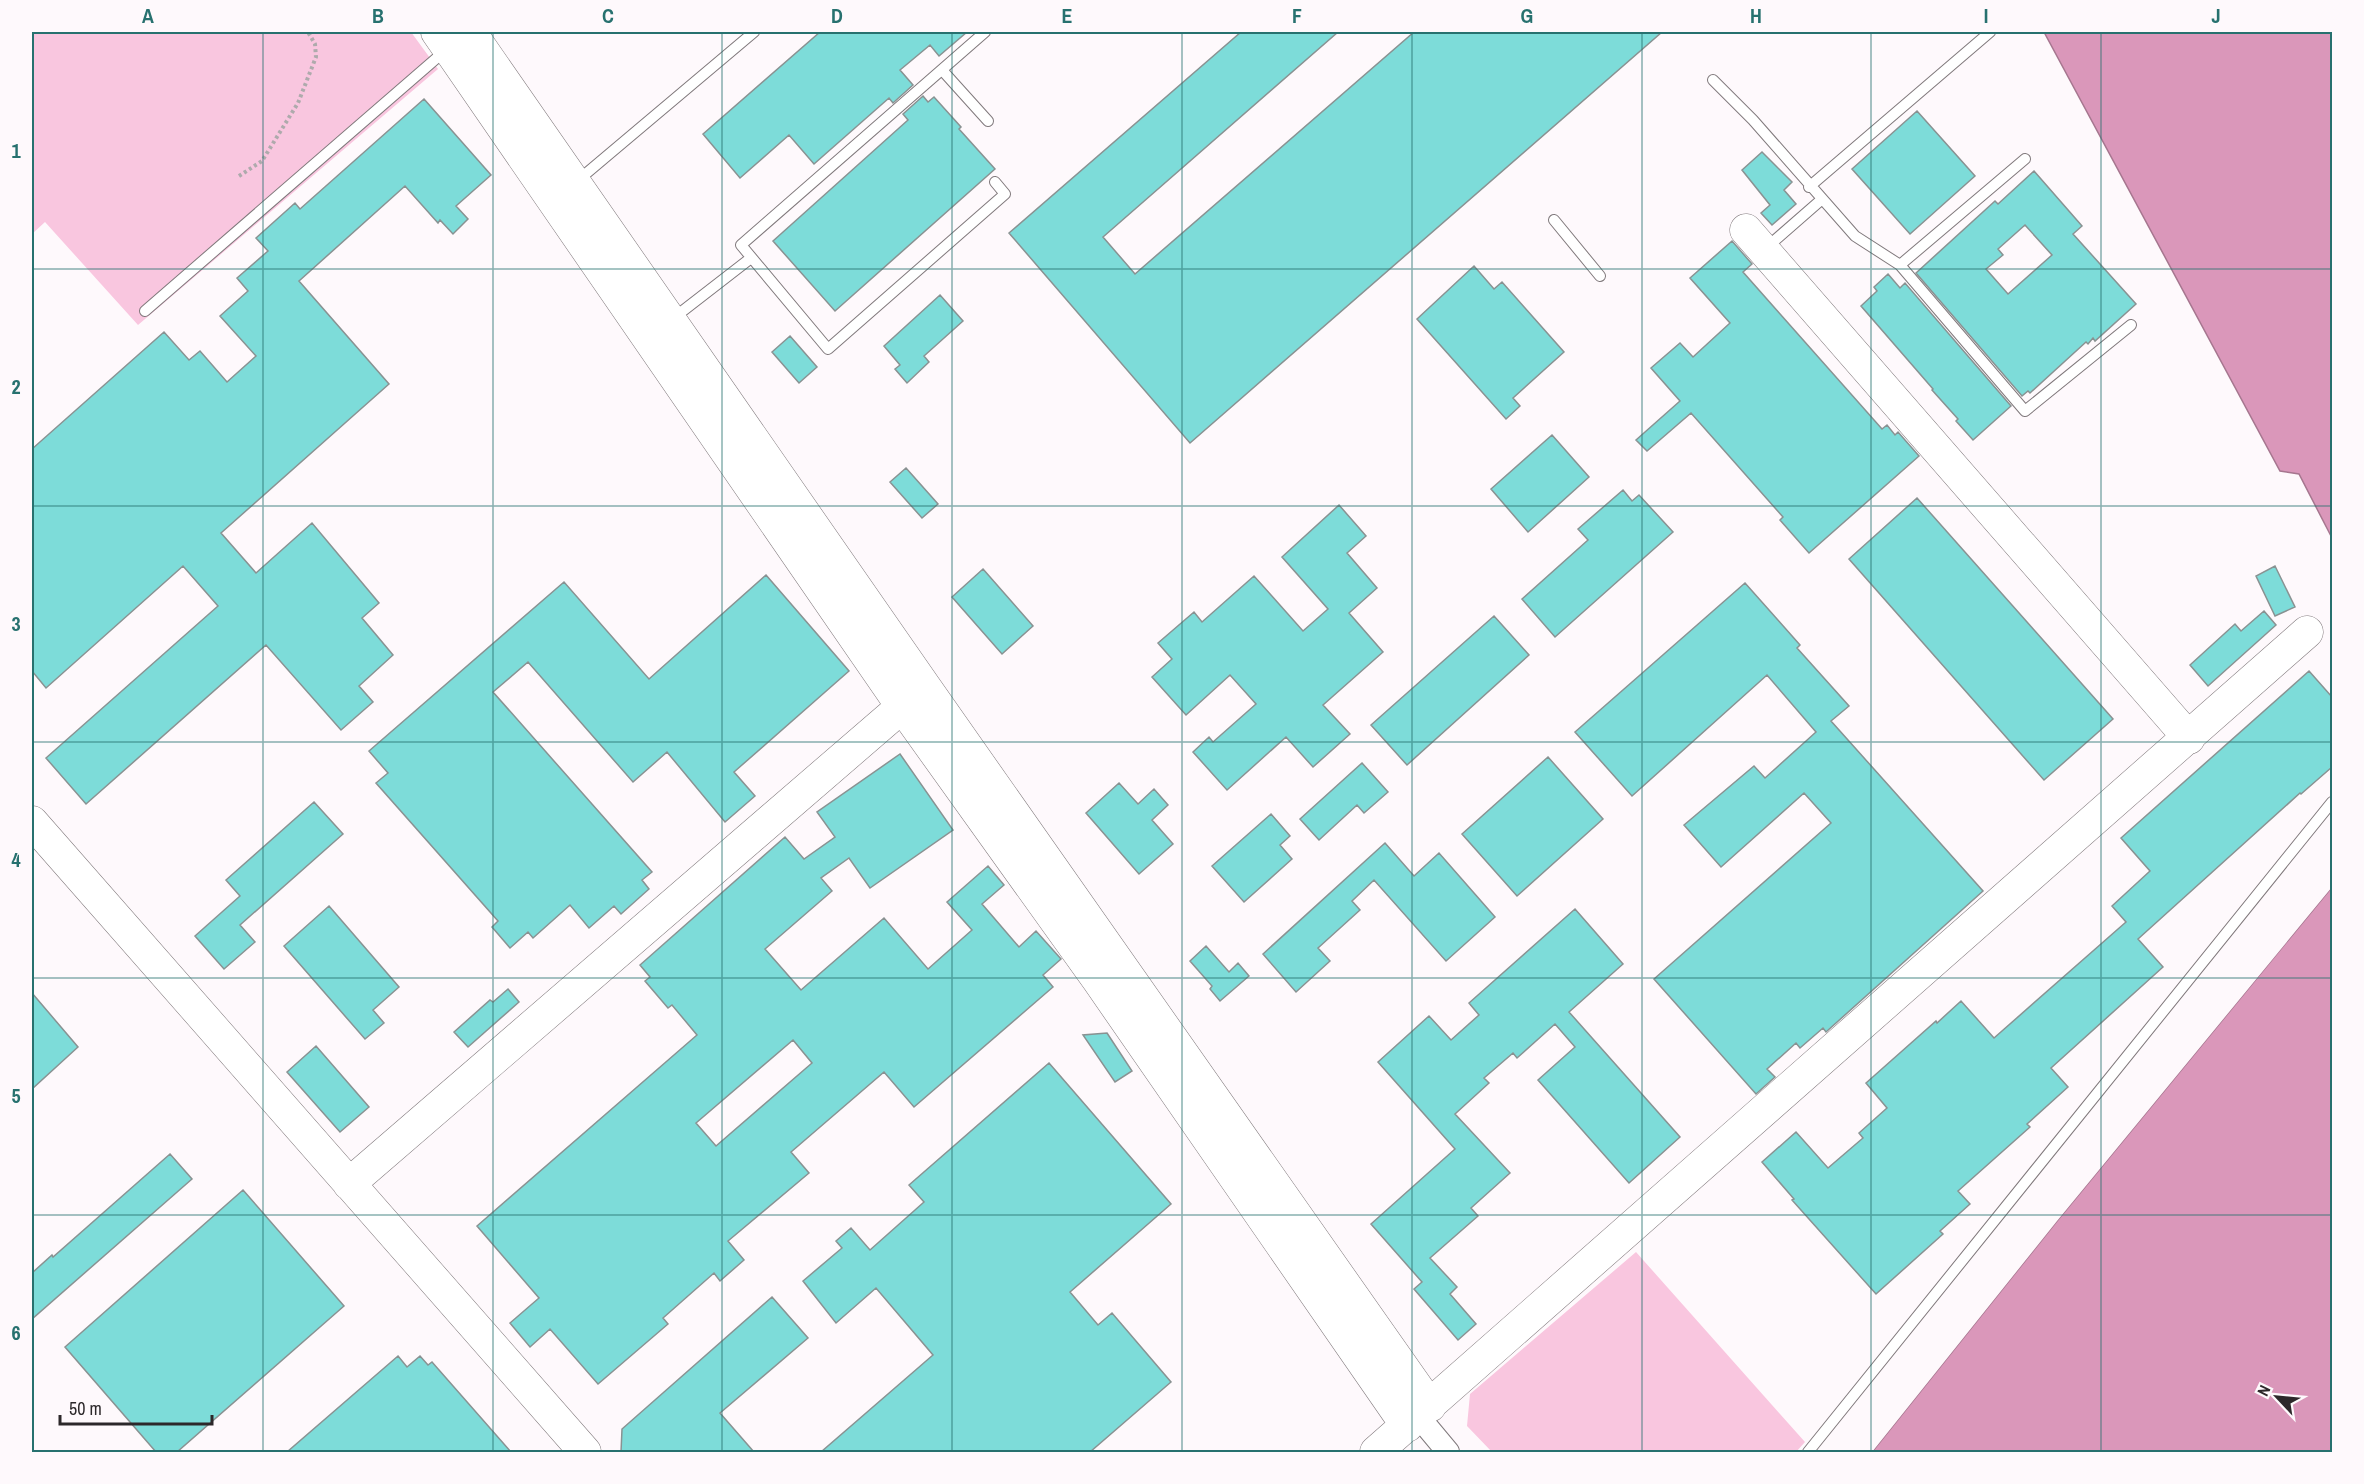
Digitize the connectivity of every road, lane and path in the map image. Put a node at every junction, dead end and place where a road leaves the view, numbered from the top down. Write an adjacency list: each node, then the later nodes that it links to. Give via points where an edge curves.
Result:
1 (308, 32): 10 (path, via 315,44 316,57 298,103 262,161)
2 (754, 32): 12 (lane)
3 (985, 32): 6 (lane)
4 (1990, 32): 13 (lane)
5 (452, 37): 12 (street); 20 (lane)
6 (942, 70): 8 (lane); 17 (lane, via 741,245)
7 (1713, 80): 13 (lane, via 1753,120)
8 (988, 121)
9 (2025, 159): 18 (lane)
10 (239, 176)
11 (995, 182): 17 (lane, via 1005,194 828,349)
12 (561, 187): 21 (street); 21 (street)
13 (1809, 187): 14 (lane)
14 (1821, 200): 16 (lane); 18 (lane, via 1855,236)
15 (1554, 220): 19 (lane)
16 (1755, 240): 26 (street)
17 (751, 258): 21 (lane)
18 (1900, 265): 22 (lane, via 2025,411)
19 (1600, 276)
20 (145, 311)
21 (651, 317): 23 (street); 23 (lane); 25 (street)
22 (2131, 325)
23 (669, 368): 25 (street)
24 (2307, 632): 26 (street)
25 (913, 696): 29 (street); 30 (street)
26 (2189, 738): 30 (street)
27 (2332, 802): 34 (lane)
28 (32, 822): 29 (street)
29 (349, 1184): 31 (street)
30 (1418, 1416): 32 (street); 33 (street)
31 (585, 1452)
32 (1376, 1452)
33 (1448, 1452)
34 (1808, 1452)

